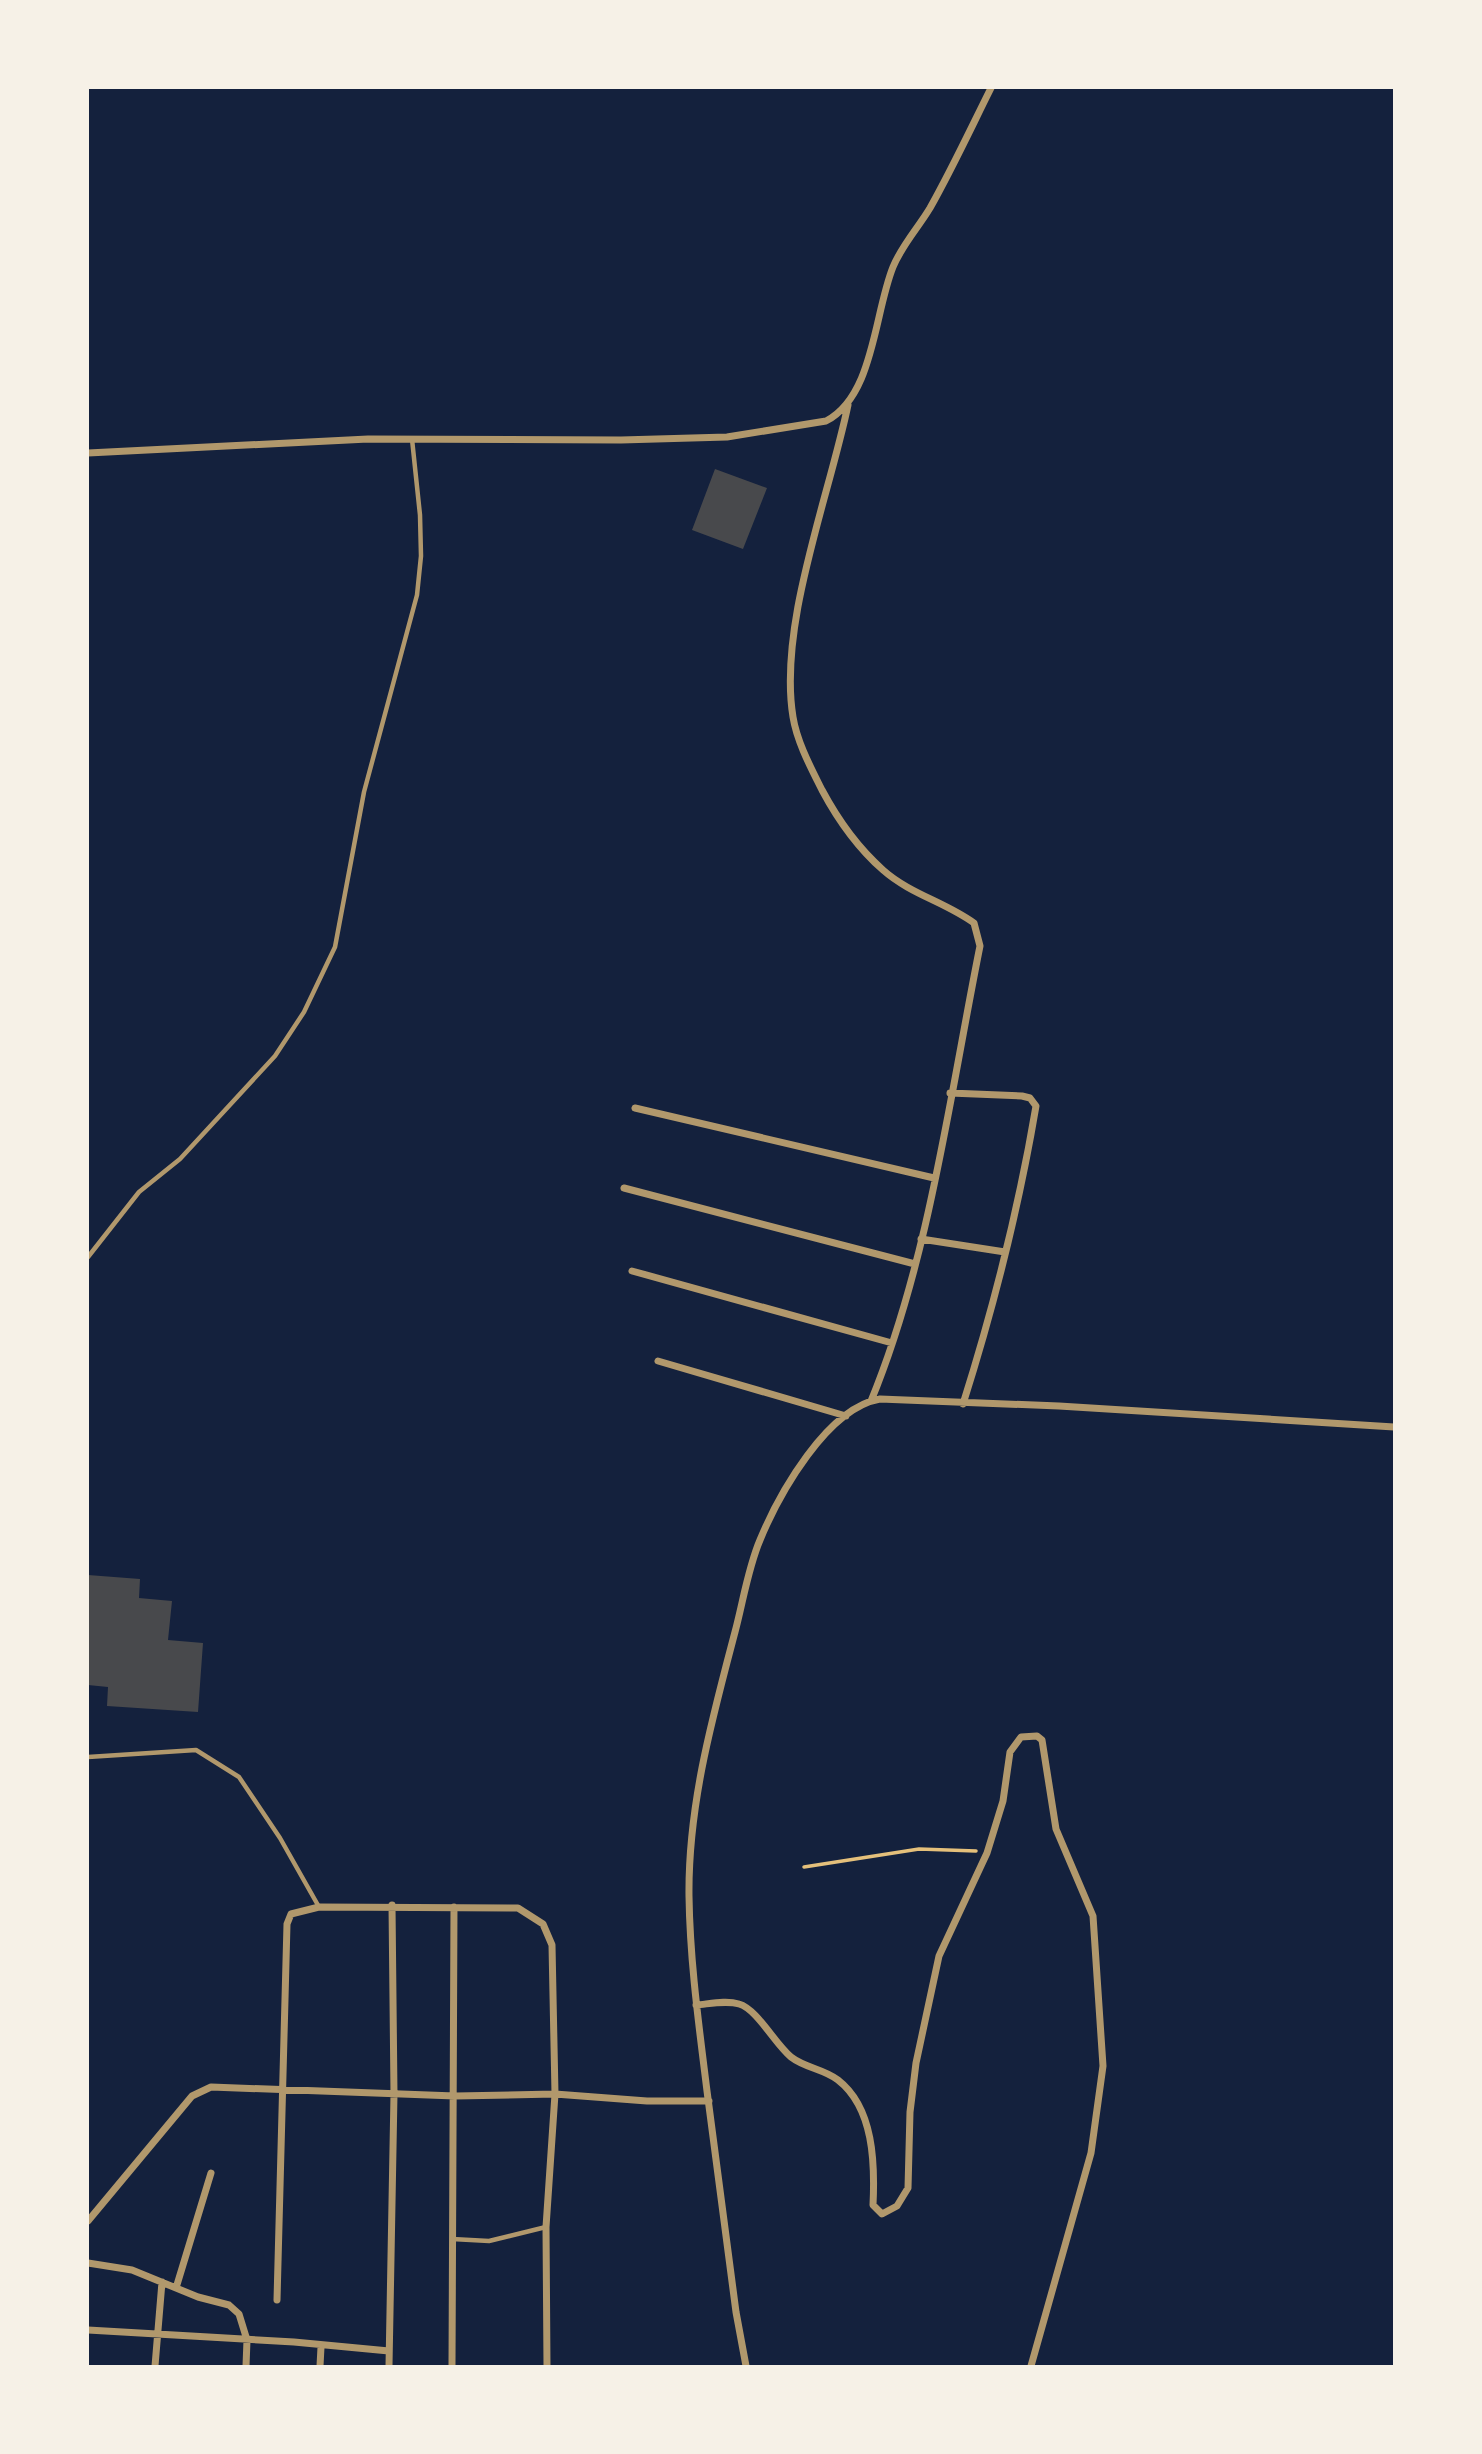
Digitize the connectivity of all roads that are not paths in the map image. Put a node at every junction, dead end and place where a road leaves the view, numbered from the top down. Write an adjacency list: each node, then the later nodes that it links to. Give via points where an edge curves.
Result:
1 (991, 88): 2 (street, via 894,266 864,371)
2 (848, 404): 3 (street, via 837,415 808,426 727,437); 5 (street, via 802,593 792,661 793,719 816,778 858,846 900,883 977,928 980,946)
3 (412, 438): 4 (street); 11 (lane, via 420,528 417,595 364,792 335,947 304,1012 275,1056 180,1158 139,1192)
4 (88, 453)
5 (950, 1093): 7 (street); 10 (street, via 1022,1096 1035,1105)
6 (635, 1108): 7 (street)
7 (934, 1178): 9 (street)
8 (624, 1188): 12 (street)
9 (921, 1239): 10 (street); 12 (street)
10 (1005, 1252): 17 (street)
11 (88, 1257)
12 (915, 1264): 14 (street)
13 (632, 1271): 14 (street)
14 (892, 1343): 16 (street)
15 (658, 1361): 18 (street)
16 (871, 1401): 17 (street); 18 (street)
17 (963, 1404): 19 (street)
18 (846, 1416): 24 (street, via 799,1468 759,1542 725,1670 692,1824 689,1894)
19 (1395, 1427)
20 (88, 1756): 22 (lane, via 196,1750 239,1777)
21 (392, 1905): 22 (street); 23 (street); 26 (street)
22 (319, 1907): 25 (street, via 291,1914 288,1924)
23 (454, 1907): 27 (street, via 518,1908 543,1924 552,1945); 28 (street)
24 (696, 2005): 29 (street); 50 (street, via 744,2007 789,2055 845,2086 869,2136 873,2205 877,2212 889,2212 904,2199 908,2188 916,2063 939,1956 987,1853 1003,1801 1010,1752 1021,1737 1042,1740 1056,1829 1093,1916 1103,2066 1091,2153)
25 (284, 2087): 26 (street); 31 (street, via 201,2090 129,2168); 37 (street)
26 (394, 2094): 28 (street); 42 (street)
27 (555, 2094): 28 (street); 29 (street); 32 (street)
28 (455, 2096): 33 (street)
29 (709, 2101): 49 (street)
30 (211, 2173): 36 (street)
31 (88, 2221)
32 (546, 2227): 33 (lane, via 489,2241); 48 (street)
33 (452, 2239): 47 (street)
34 (88, 2263): 35 (street, via 132,2270)
35 (162, 2282): 36 (street); 39 (street)
36 (176, 2288): 40 (street, via 229,2305 239,2314)
37 (277, 2300)
38 (88, 2330): 39 (street)
39 (157, 2336): 40 (street); 43 (street)
40 (247, 2340): 41 (street); 44 (street)
41 (321, 2347): 42 (street); 45 (street)
42 (389, 2351): 46 (street)
43 (155, 2367)
44 (246, 2367)
45 (320, 2367)
46 (389, 2367)
47 (452, 2367)
48 (547, 2367)
49 (746, 2367)
50 (1031, 2367)

